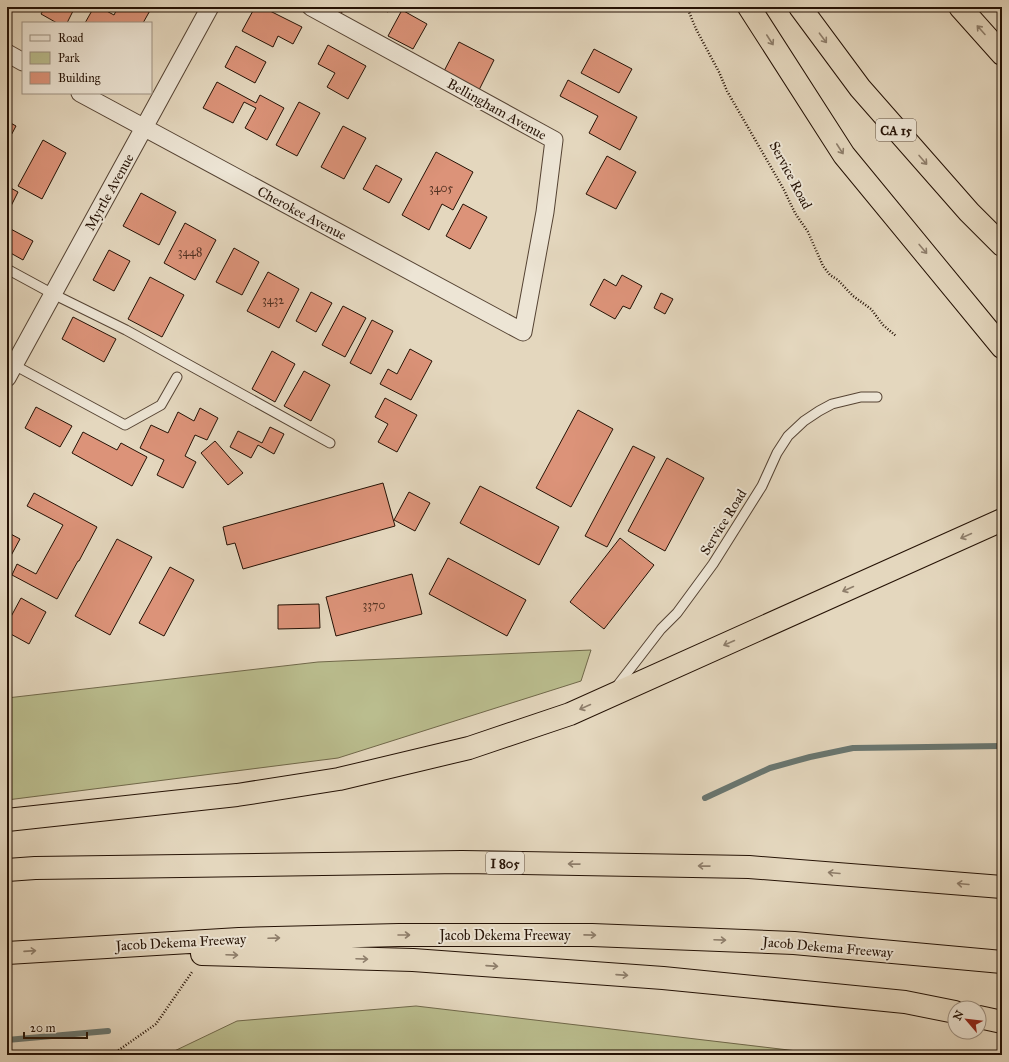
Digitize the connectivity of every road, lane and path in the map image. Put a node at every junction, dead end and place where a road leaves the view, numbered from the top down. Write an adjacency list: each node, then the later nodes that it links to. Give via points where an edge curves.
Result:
1 (210, 7): 11 (street, Myrtle Avenue)
2 (311, 7): 15 (street, Bellingham Avenue, via 554,140 545,212)
3 (687, 7): 16 (path, Service Road, via 727,91 808,232 823,266 853,296 871,309 883,325)
4 (749, 7): 17 (highway, one-way to 17, via 844,155)
5 (800, 7): 12 (highway, CA 15, one-way to 12, via 860,88 969,212)
6 (960, 7): 8 (highway, one-way to 6)
7 (7, 53): 9 (street)
8 (1002, 54)
9 (22, 61)
10 (82, 94): 11 (street, Cherokee Avenue)
11 (144, 128): 14 (street, Myrtle Avenue); 15 (street, Cherokee Avenue)
12 (1002, 245)
13 (7, 269): 14 (lane)
14 (53, 294): 18 (street, Myrtle Avenue); 21 (lane, via 126,330)
15 (523, 332)
16 (896, 336)
17 (1002, 347)
18 (10, 372): 19 (lane, via 126,425 161,405)
19 (177, 377)
20 (877, 397): 23 (lane, Service Road, via 832,404 804,421 788,436 762,486 713,564)
21 (330, 443)
22 (1002, 520): 23 (highway, one-way to 23)
23 (610, 696): 24 (highway, one-way to 24, via 570,714 469,748 338,779 237,795)
24 (7, 820)
25 (7, 870): 26 (highway, I 805, one-way to 25, via 749,867 462,862)
26 (1002, 887)
27 (53, 950): 28 (highway, Jacob Dekema Freeway, one-way to 27); 29 (highway); 30 (highway, Jacob Dekema Freeway, one-way to 30, via 239,939 399,935 592,935 794,942)
28 (7, 953)
29 (204, 954): 31 (highway, one-way to 31, via 413,960 663,978 905,1002); 34 (path, via 156,1024 116,1052)
30 (1002, 962)
31 (947, 1010)
32 (987, 1019): 33 (highway)
33 (1002, 1022)
34 (89, 1055)

